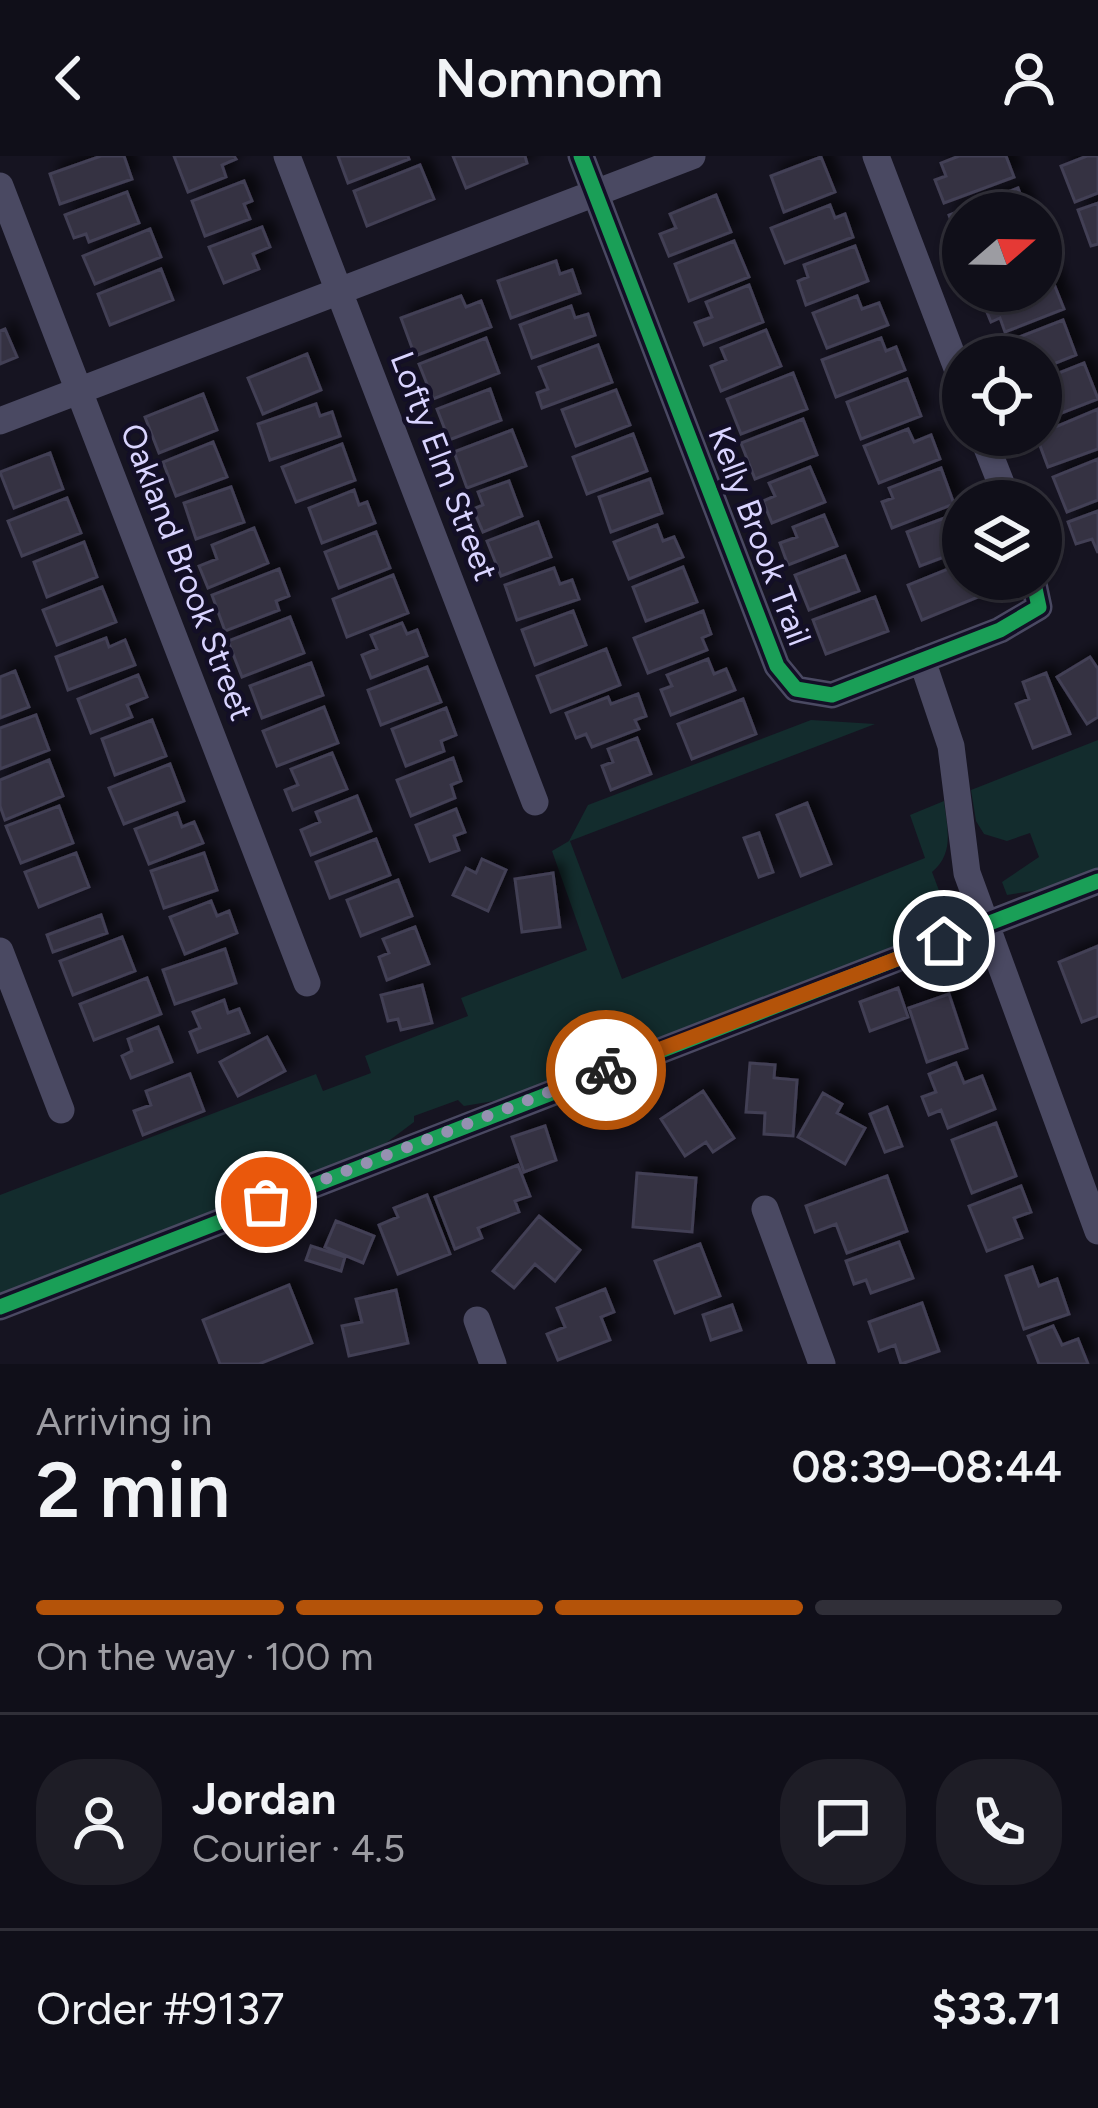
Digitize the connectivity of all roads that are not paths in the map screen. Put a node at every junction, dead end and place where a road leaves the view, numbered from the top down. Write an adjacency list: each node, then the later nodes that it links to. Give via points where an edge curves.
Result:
1 (286, 156): 7 (street, Lofty Elm Street)
2 (581, 156): 6 (street, Kelly Brook Trail)
3 (692, 156): 6 (street)
4 (876, 156): 8 (street)
5 (0, 186): 9 (street, Oakland Brook Street)
6 (595, 193): 7 (street); 12 (street, Kelly Brook Trail, via 777,666 796,689 832,695)
7 (339, 292): 9 (street); 13 (street, Lofty Elm Street)
8 (945, 336)
9 (78, 391): 10 (street); 17 (street, Oakland Brook Street)
10 (0, 421)
11 (1029, 600): 12 (street, Kelly Brook Trail, via 1000,630)
12 (922, 660): 15 (street, via 951,746 968,873)
13 (535, 802)
14 (1098, 881): 15 (street)
15 (986, 925): 20 (street); 21 (street)
16 (0, 951): 18 (street)
17 (307, 982)
18 (61, 1110)
19 (765, 1209): 24 (street)
20 (1096, 1218)
21 (0, 1307)
22 (477, 1319): 23 (street)
23 (493, 1364)
24 (822, 1364)

